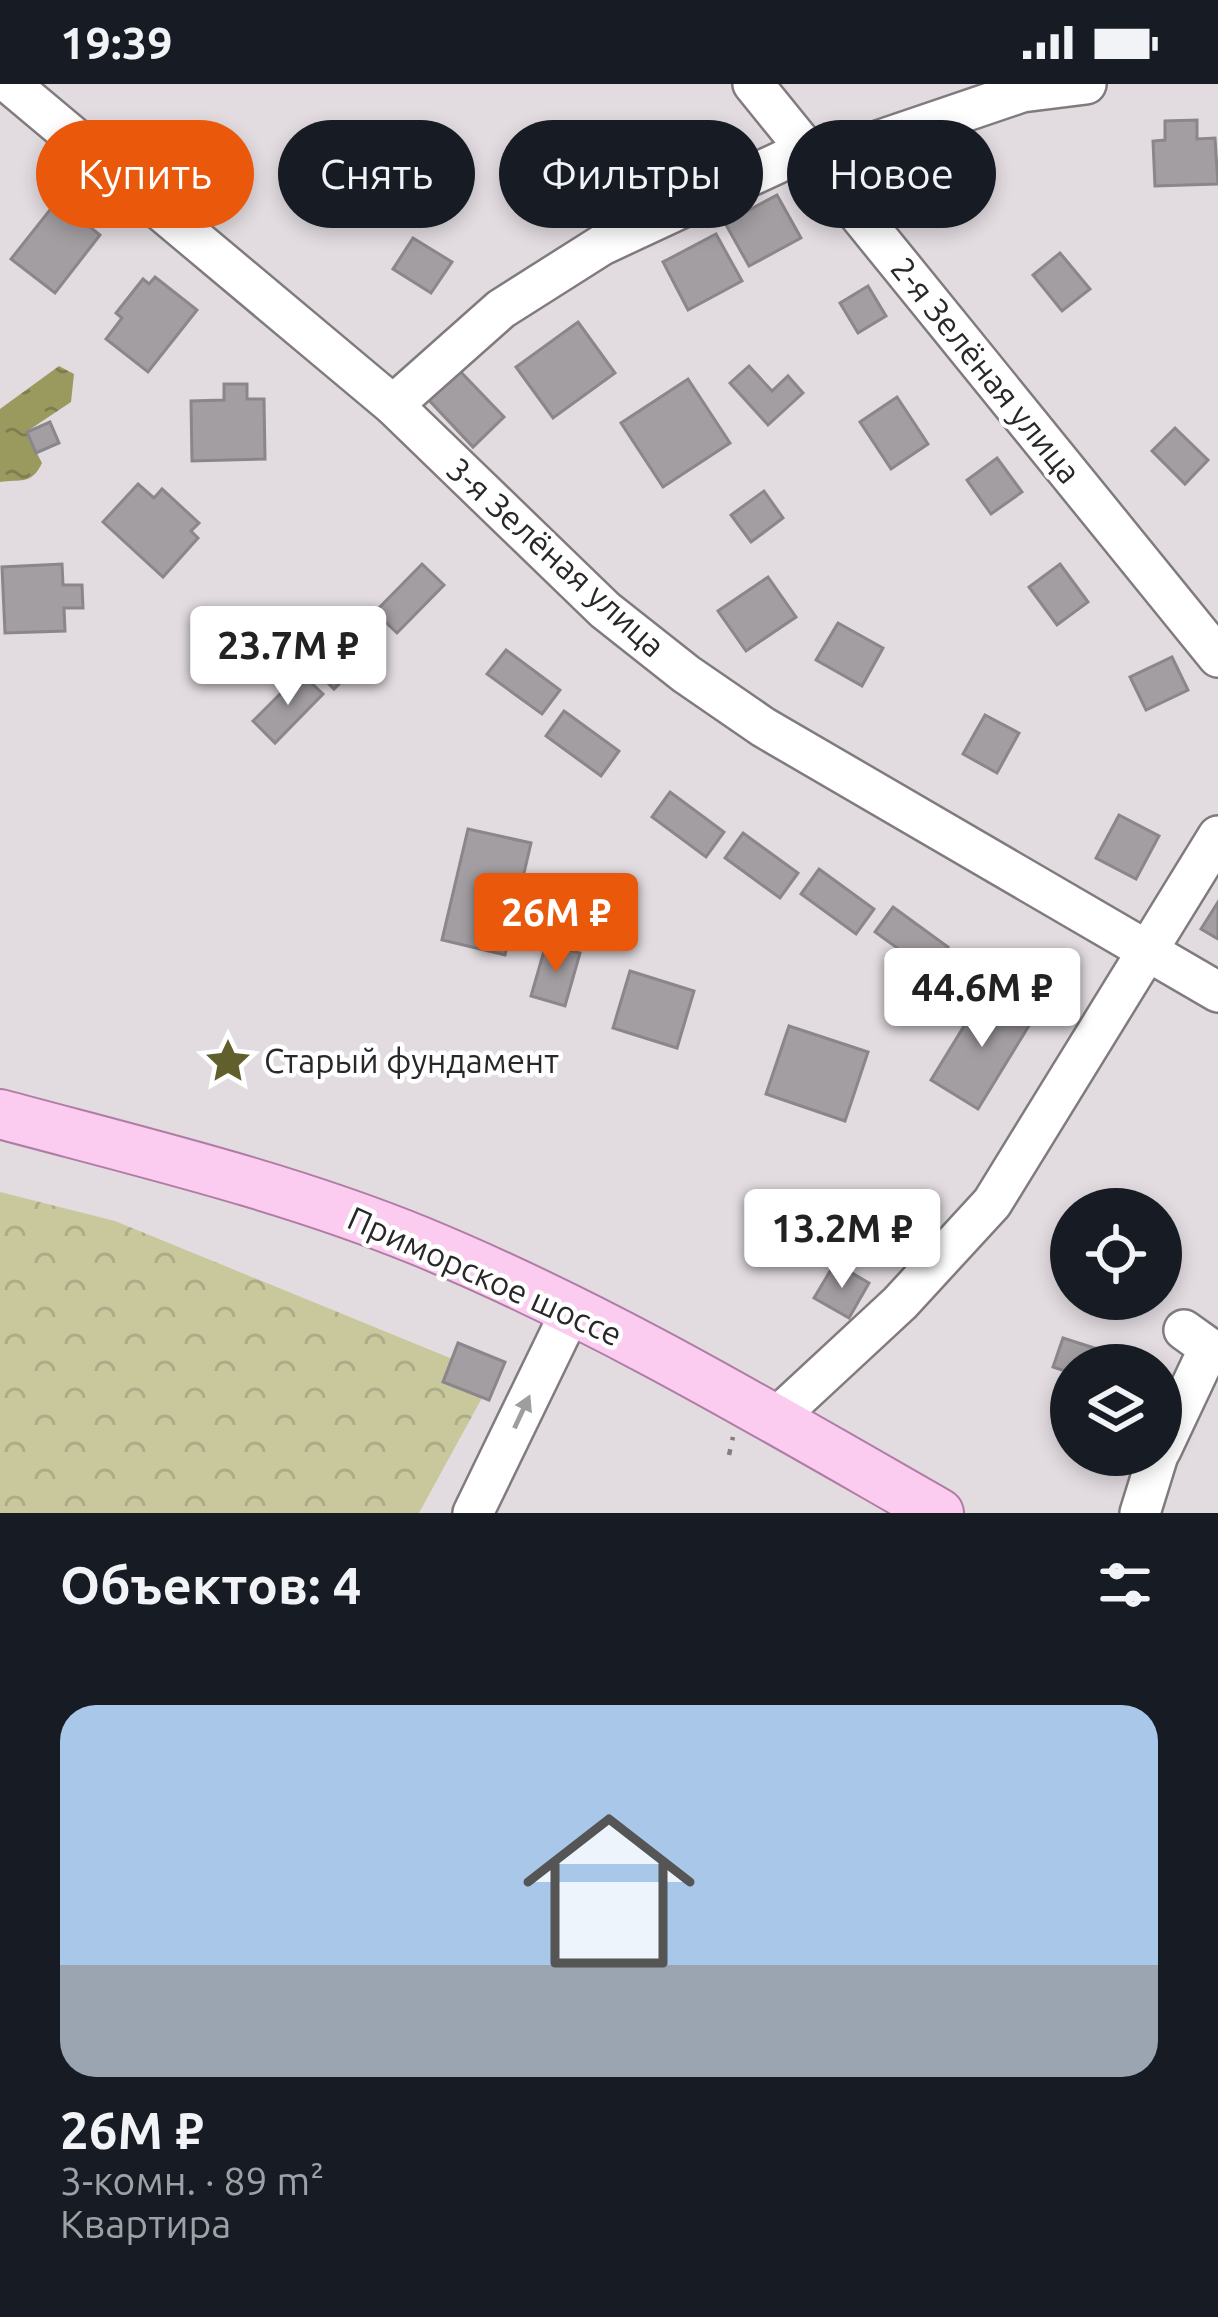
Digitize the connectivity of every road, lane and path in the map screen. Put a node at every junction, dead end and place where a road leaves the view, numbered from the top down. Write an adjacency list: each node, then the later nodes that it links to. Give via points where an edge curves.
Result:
1 (10, 84): 8 (street, 3-я Зелёная улица)
2 (753, 84): 5 (street, 2-я Зелёная улица)
3 (1086, 84): 4 (street, via 1022,92)
4 (941, 120)
5 (787, 124)
6 (787, 159): 8 (street, via 602,245 501,309)
7 (872, 228): 9 (street, 2-я Зелёная улица)
8 (393, 405): 11 (street, 3-я Зелёная улица, via 604,610 686,674 763,727)
9 (1218, 658)
10 (1218, 836): 11 (street)
11 (1148, 947): 12 (street, 3-я Зелёная улица); 17 (street, via 992,1203 900,1304)
12 (1218, 992)
13 (0, 1114): 14 (main road, Приморское шоссе, via 266,1186 420,1241)
14 (571, 1311): 17 (main road, Приморское шоссе); 19 (street, one-way to 14)
15 (1184, 1330): 16 (street, via 1209,1348)
16 (1182, 1405)
17 (775, 1420): 20 (main road, Приморское шоссе)
18 (1152, 1476): 21 (street)
19 (473, 1513)
20 (938, 1513)
21 (1140, 1513)

